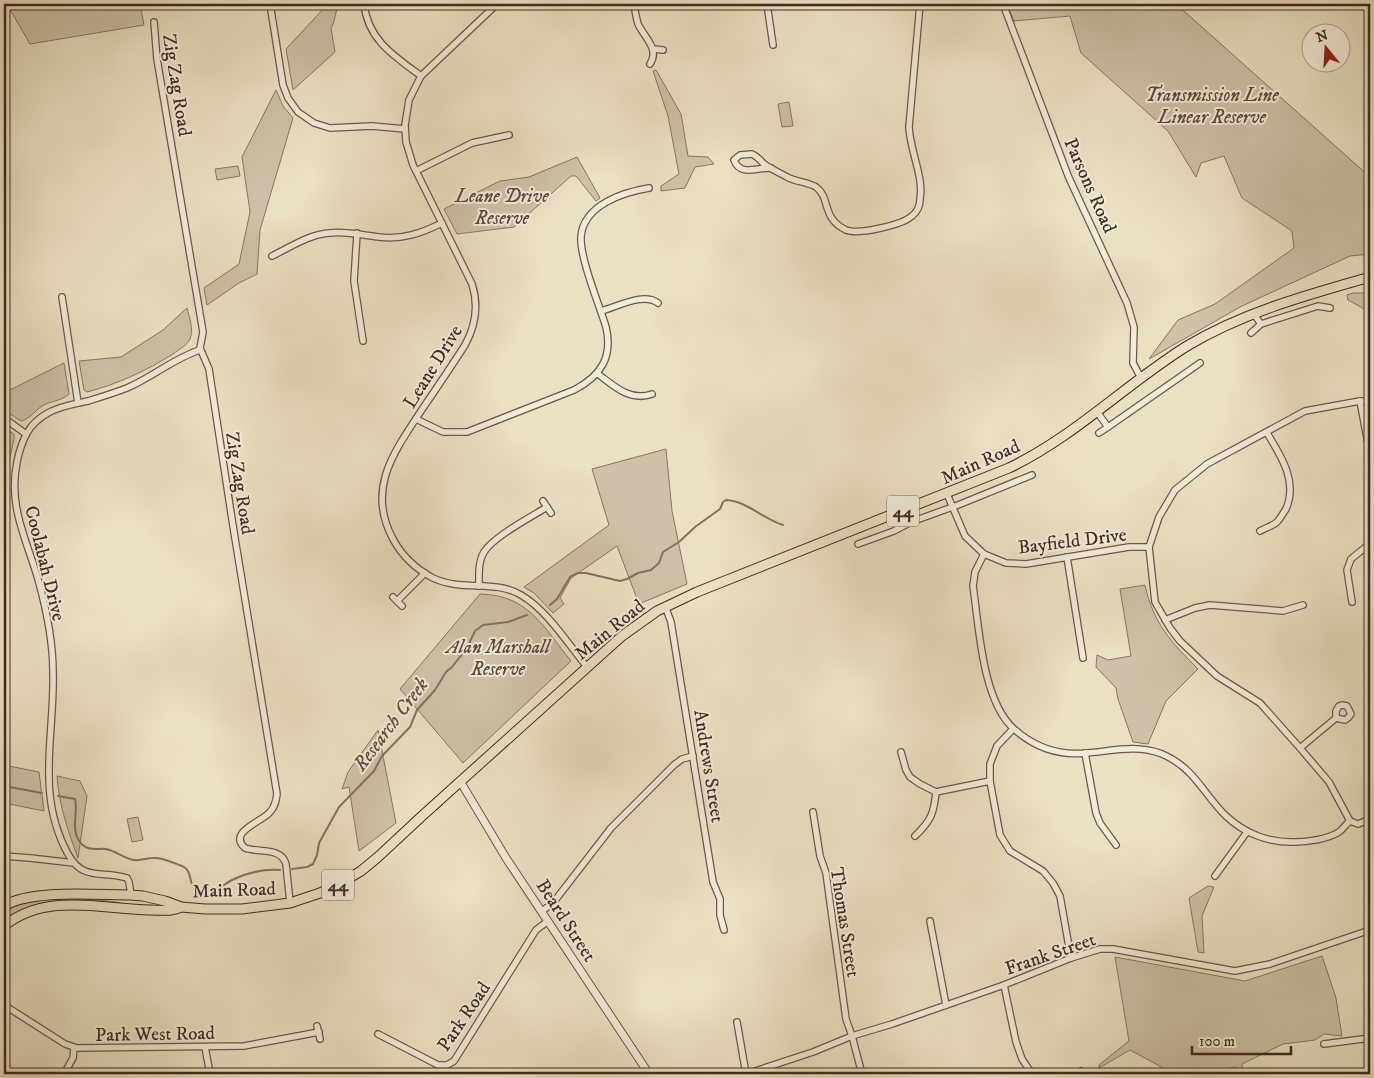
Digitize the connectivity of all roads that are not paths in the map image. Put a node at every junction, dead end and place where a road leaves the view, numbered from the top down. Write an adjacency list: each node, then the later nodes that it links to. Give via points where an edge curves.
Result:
1 (270, 4): 14 (street, via 283,85 298,112 324,127)
2 (364, 4): 13 (street, via 369,25 378,40)
3 (497, 4): 13 (street, Leane Drive)
4 (634, 4): 10 (street, via 638,23)
5 (767, 4): 9 (street)
6 (920, 4): 16 (street, via 909,127 921,190 916,212 907,220 861,232 846,230 832,219 817,188)
7 (1002, 4): 34 (street, Parsons Road, via 1069,178 1127,303 1134,326 1133,363)
8 (154, 22): 31 (street, Zig Zag Road, via 156,53 203,332)
9 (774, 45)
10 (653, 50): 11 (street); 12 (street, via 654,58)
11 (662, 50)
12 (650, 64)
13 (421, 76): 14 (street, Leane Drive, via 409,100)
14 (405, 129): 17 (street, Leane Drive, via 407,149)
15 (509, 135): 17 (street, via 472,143)
16 (771, 168): 16 (street, via 747,170 736,165 734,160 750,153)
17 (416, 172): 19 (street, Leane Drive)
18 (649, 188): 26 (street, via 610,200 592,215 583,228 582,251)
19 (442, 224): 20 (street, via 395,238); 41 (street, Leane Drive, via 472,284 476,315 465,345)
20 (357, 233): 21 (street, via 316,235); 30 (street, via 354,281)
21 (272, 256)
22 (1370, 276): 27 (main road, Main Road / 44)
23 (62, 298): 38 (street)
24 (658, 303): 26 (street, via 640,299)
25 (1330, 308): 28 (street, via 1318,306)
26 (601, 312): 33 (street, via 608,346)
27 (1253, 313): 28 (street); 34 (main road, Main Road / 44, via 1188,346)
28 (1261, 324): 29 (street)
29 (1252, 333)
30 (363, 341)
31 (200, 350): 38 (street, Coolabah Drive, via 128,387); 85 (street, Zig Zag Road, via 209,369 277,794 271,812 243,832 240,839 246,848 276,853 284,859)
32 (1200, 363): 42 (street)
33 (598, 374): 35 (street, via 627,394 640,397); 41 (street, via 574,390 467,432 443,432)
34 (1141, 378): 39 (main road, Main Road / 44)
35 (652, 394)
36 (1360, 400): 37 (street); 44 (street, via 1305,411); 46 (street)
37 (1370, 401)
38 (78, 403): 45 (street, Coolabah Drive, via 47,413)
39 (1097, 412): 42 (street); 48 (main road, Main Road / 44, via 1027,459)
40 (4, 418): 45 (street)
41 (416, 419): 57 (street, Leane Drive, via 390,460 383,502 387,524 396,544)
42 (1108, 427): 43 (street)
43 (1099, 433)
44 (1267, 433): 51 (street, via 1287,468 1289,500 1276,523); 54 (street, via 1207,464 1175,490 1159,517)
45 (26, 434): 82 (street, Coolabah Drive, via 16,466 16,506 41,590 52,655 48,761 50,797 62,841)
46 (1370, 454)
47 (1032, 475): 50 (street, Main Road)
48 (947, 494): 50 (street, Bayfield Drive); 62 (main road, Main Road / 44)
49 (543, 501): 58 (street, via 549,510 488,546 480,561)
50 (952, 507): 53 (street, Main Road); 55 (street, Bayfield Drive, via 965,536)
51 (1260, 531)
52 (1370, 539): 59 (street, via 1351,559 1348,570)
53 (858, 544)
54 (1149, 547): 56 (street, Bayfield Drive); 63 (street, via 1156,602)
55 (984, 554): 56 (street, Bayfield Drive, via 1006,563 1026,564); 67 (street, via 975,572 973,586 986,676 997,707)
56 (1067, 557): 64 (street)
57 (425, 573): 58 (street, Leane Drive, via 452,584); 61 (street, via 395,599)
58 (479, 586): 65 (street, Leane Drive, via 503,588 528,599)
59 (1352, 602)
60 (1303, 605): 63 (street, via 1283,611 1210,606 1195,608)
61 (402, 606)
62 (665, 606): 65 (main road, Main Road / 44, via 632,628); 71 (street, Andrews Street, via 671,622)
63 (1165, 620): 68 (street, via 1217,676 1260,703)
64 (1083, 658)
65 (587, 667): 72 (main road, Main Road / 44)
66 (1336, 718): 68 (street)
67 (1013, 729): 70 (street, via 1038,746 1054,752); 73 (street, via 997,746 990,764)
68 (1300, 748): 77 (street, via 1329,782)
69 (901, 752): 74 (street, via 910,777)
70 (1085, 753): 78 (street, via 1121,748 1145,749 1161,754 1194,776 1226,816); 80 (street, via 1096,814)
71 (693, 756): 89 (street, via 674,765 611,828 553,903); 93 (street, Andrews Street)
72 (460, 781): 85 (main road, Main Road / 44, via 361,871 331,888); 89 (street, Beard Street)
73 (990, 781): 74 (street); 95 (street, via 1000,835 1010,851 1043,871 1060,896)
74 (936, 792): 79 (street, via 935,810 928,824)
75 (813, 812): 102 (street, Thomas Street, via 826,873 846,1019)
76 (1370, 819): 77 (street, via 1358,824)
77 (1350, 821): 78 (street, via 1338,832 1309,842 1280,843)
78 (1246, 832): 83 (street)
79 (915, 836)
80 (1116, 845)
81 (4, 856): 82 (street)
82 (74, 863): 84 (street, via 90,873 127,878)
83 (1215, 876)
84 (130, 895): 86 (main road, Main Road / 44, via 34,896); 87 (main road, Main Road / 44); 88 (main road)
85 (290, 903): 87 (main road, Main Road / 44, via 242,909)
86 (4, 906)
87 (181, 907): 88 (main road, Main Road / 44)
88 (131, 910): 92 (main road, Main Road / 44, via 54,905 26,912)
89 (542, 912): 90 (street, Beard Street)
90 (548, 921): 101 (street, Park Road, via 536,930 454,1061 438,1065); 109 (street, Beard Street)
91 (930, 921): 98 (street)
92 (4, 926)
93 (724, 930)
94 (1370, 930): 95 (street, Frank Street, via 1270,964 1235,972 1113,949 1100,949)
95 (1071, 958): 96 (street, Frank Street)
96 (1004, 985): 98 (street, Frank Street); 112 (street, via 1016,1042)
97 (4, 1005): 106 (street, Park West Road)
98 (946, 1005): 102 (street, Frank Street)
99 (737, 1022): 110 (street)
100 (319, 1032): 105 (street, Park West Road, via 250,1045)
101 (378, 1034)
102 (852, 1036): 110 (street, Frank Street); 111 (street, Thomas Street)
103 (1370, 1038): 104 (street)
104 (1324, 1044)
105 (205, 1047): 106 (street, Park West Road); 108 (street)
106 (74, 1048): 107 (street)
107 (64, 1074)
108 (210, 1074)
109 (649, 1074)
110 (746, 1074)
111 (862, 1074)
112 (1032, 1074)

